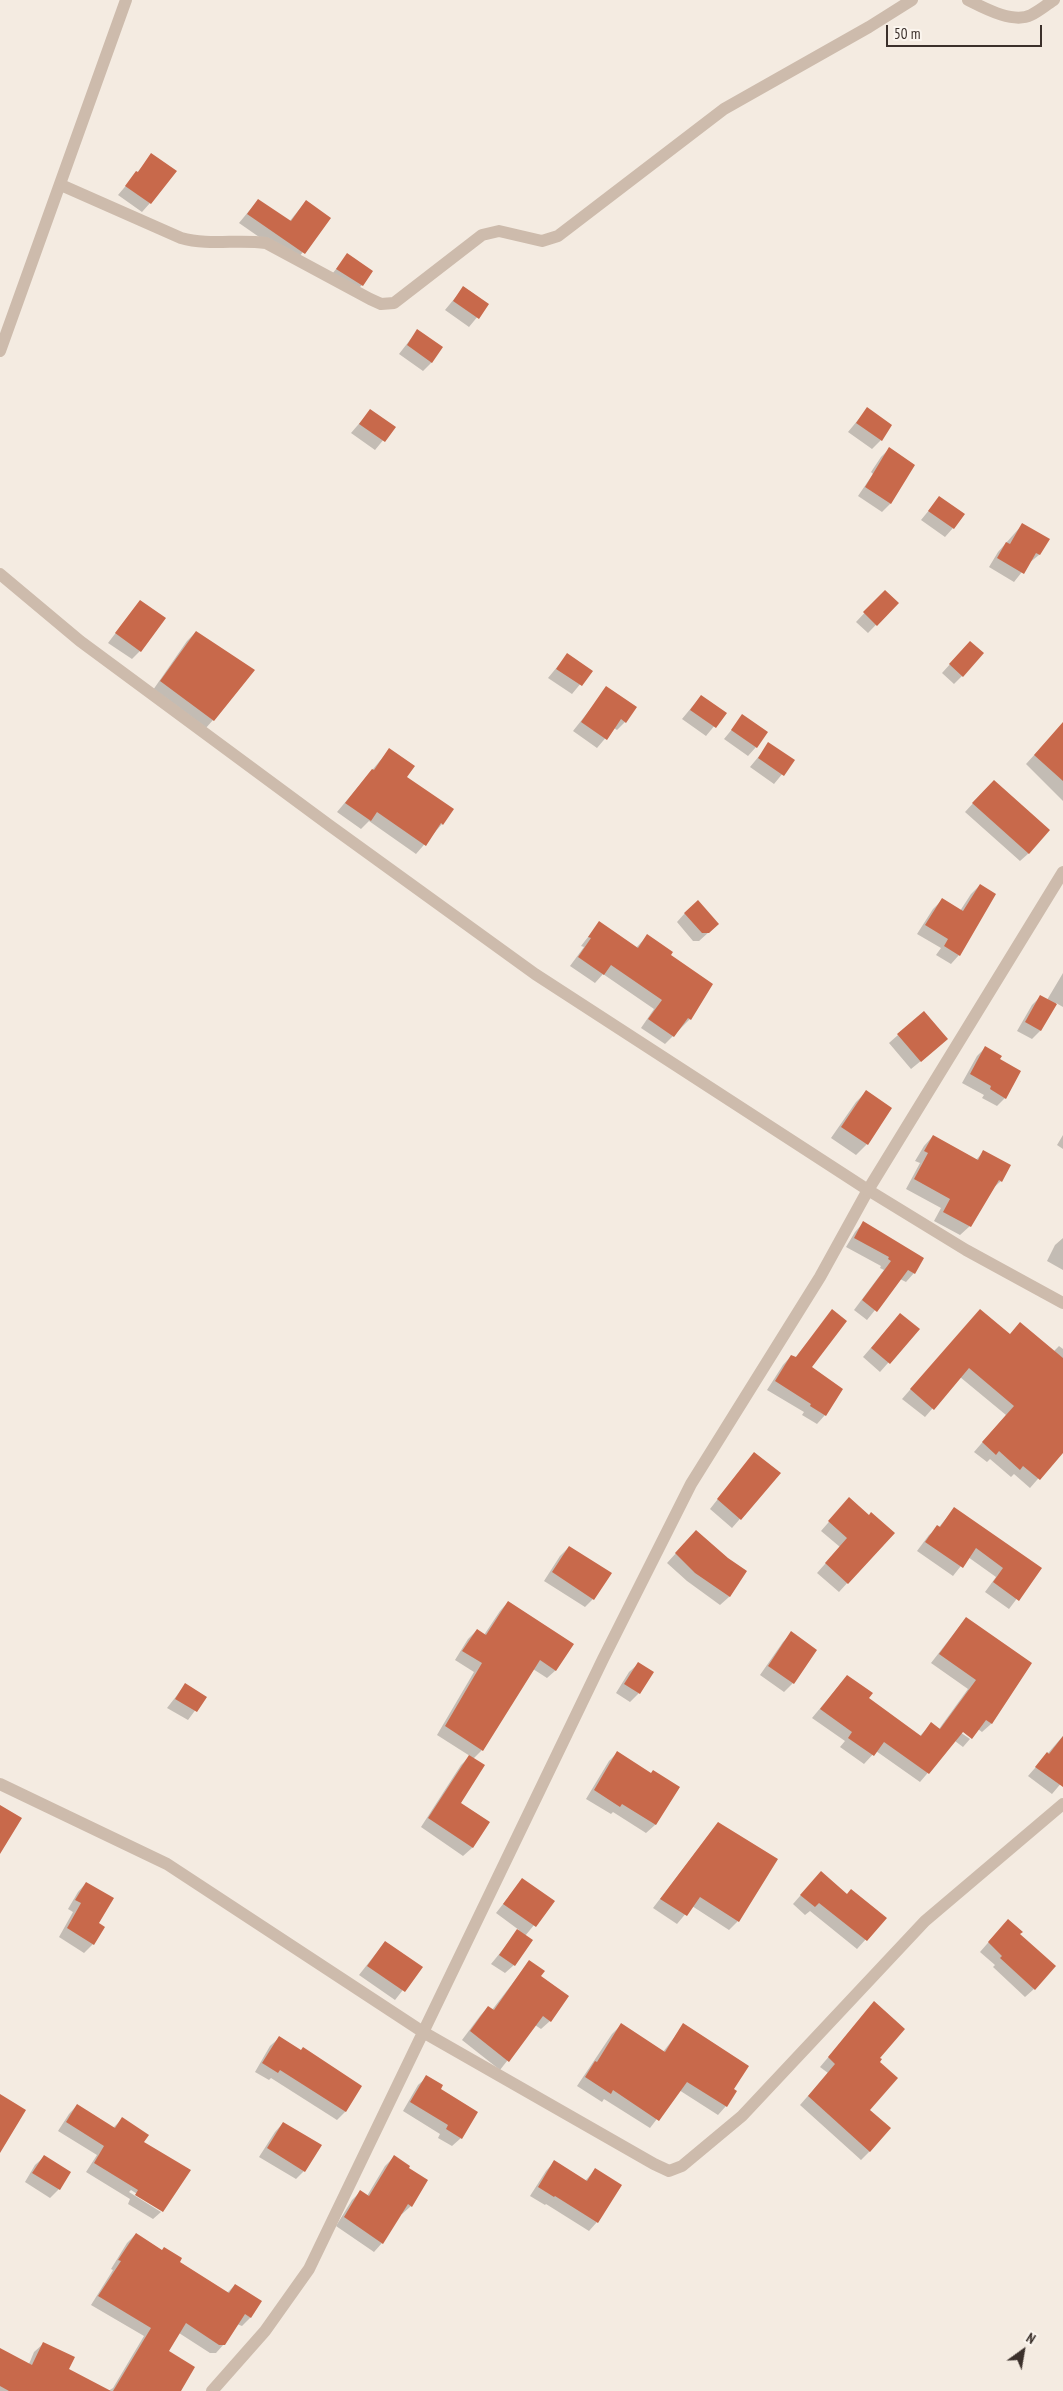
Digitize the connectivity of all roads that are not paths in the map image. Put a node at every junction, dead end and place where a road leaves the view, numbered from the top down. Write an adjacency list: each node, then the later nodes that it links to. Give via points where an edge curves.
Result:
1 (126, 0): 5 (street)
2 (912, 0): 5 (street, via 724,109 558,236 542,241 499,231 482,235 394,303 381,304 370,299 266,243 199,243 181,238)
3 (968, 0): 4 (street, via 985,9 1014,17 1029,16)
4 (1054, 0)
5 (61, 185): 6 (street)
6 (0, 351)
7 (0, 574): 9 (street, via 88,647 535,974)
8 (1063, 872): 9 (street)
9 (868, 1190): 10 (street, via 966,1250); 13 (street, via 820,1277 691,1484)
10 (1063, 1303)
11 (0, 1784): 13 (street, via 168,1864)
12 (1063, 1804): 13 (street, via 925,1921 742,2116 682,2166 669,2170 654,2164)
13 (423, 2032): 14 (street, via 309,2269 265,2331)
14 (212, 2391)

